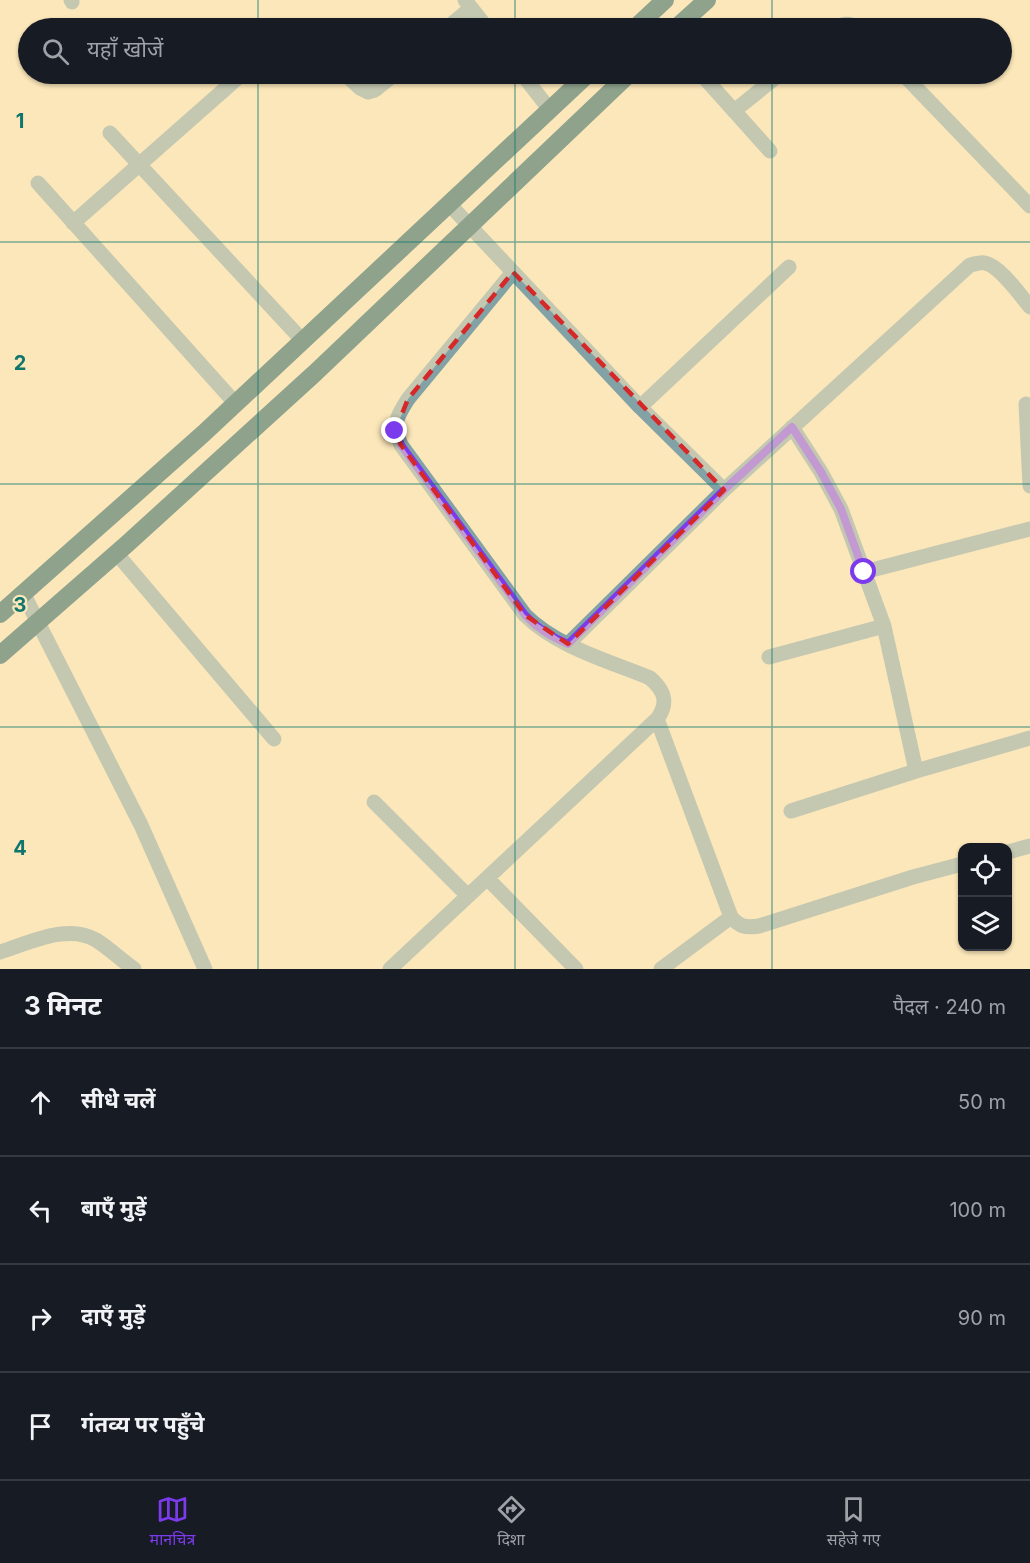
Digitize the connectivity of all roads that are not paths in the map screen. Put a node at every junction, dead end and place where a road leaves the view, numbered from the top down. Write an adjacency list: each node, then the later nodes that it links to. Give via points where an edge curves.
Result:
1 (665, 0): 6 (highway)
2 (706, 0): 7 (highway)
3 (468, 4): 4 (street); 5 (street)
4 (456, 18)
5 (479, 18)
6 (646, 18)
7 (687, 18)
8 (231, 84): 21 (street)
9 (356, 84): 10 (street, via 368,92)
10 (382, 84)
11 (530, 84): 17 (street)
12 (577, 84): 17 (highway)
13 (618, 84): 26 (highway)
14 (710, 84): 18 (street)
15 (768, 84): 18 (street)
16 (913, 84): 24 (street)
17 (550, 110): 23 (highway)
18 (734, 111): 20 (street)
19 (110, 133): 21 (street)
20 (770, 151)
21 (139, 164): 25 (street); 30 (street)
22 (38, 183): 25 (street)
23 (450, 205): 26 (street); 30 (highway)
24 (1030, 206)
25 (73, 223): 31 (street)
26 (469, 225): 28 (street); 38 (highway)
27 (789, 267): 33 (street)
28 (513, 272): 33 (street); 44 (street, via 408,399 395,431 401,445 525,615 552,638)
29 (1030, 307): 34 (street, via 991,265 982,262 970,266)
30 (303, 341): 31 (highway)
31 (236, 404): 40 (highway)
32 (1026, 404): 35 (street)
33 (640, 406): 36 (street)
34 (792, 427): 36 (street); 39 (street, via 841,509)
35 (1030, 486)
36 (724, 490): 44 (street)
37 (1030, 530): 39 (street)
38 (117, 554): 42 (highway); 49 (street)
39 (864, 572): 43 (street)
40 (23, 593): 41 (highway); 42 (street)
41 (0, 614)
42 (38, 622): 45 (highway); 61 (street, via 141,825)
43 (884, 626): 46 (street); 50 (street)
44 (568, 644): 47 (street, via 650,678 660,686 663,710)
45 (0, 655)
46 (769, 657)
47 (657, 719): 56 (street); 58 (street)
48 (1030, 738): 50 (street)
49 (274, 739)
50 (916, 771): 52 (street)
51 (374, 802): 57 (street)
52 (791, 811)
53 (1030, 846): 54 (street)
54 (1012, 851)
55 (958, 865): 58 (street, via 759,926 739,925)
56 (488, 878): 57 (street); 63 (street)
57 (468, 896): 62 (street)
58 (731, 917): 64 (street)
59 (0, 952): 60 (street, via 61,933 80,933 95,939)
60 (134, 969)
61 (205, 969)
62 (390, 969)
63 (576, 969)
64 (661, 969)

